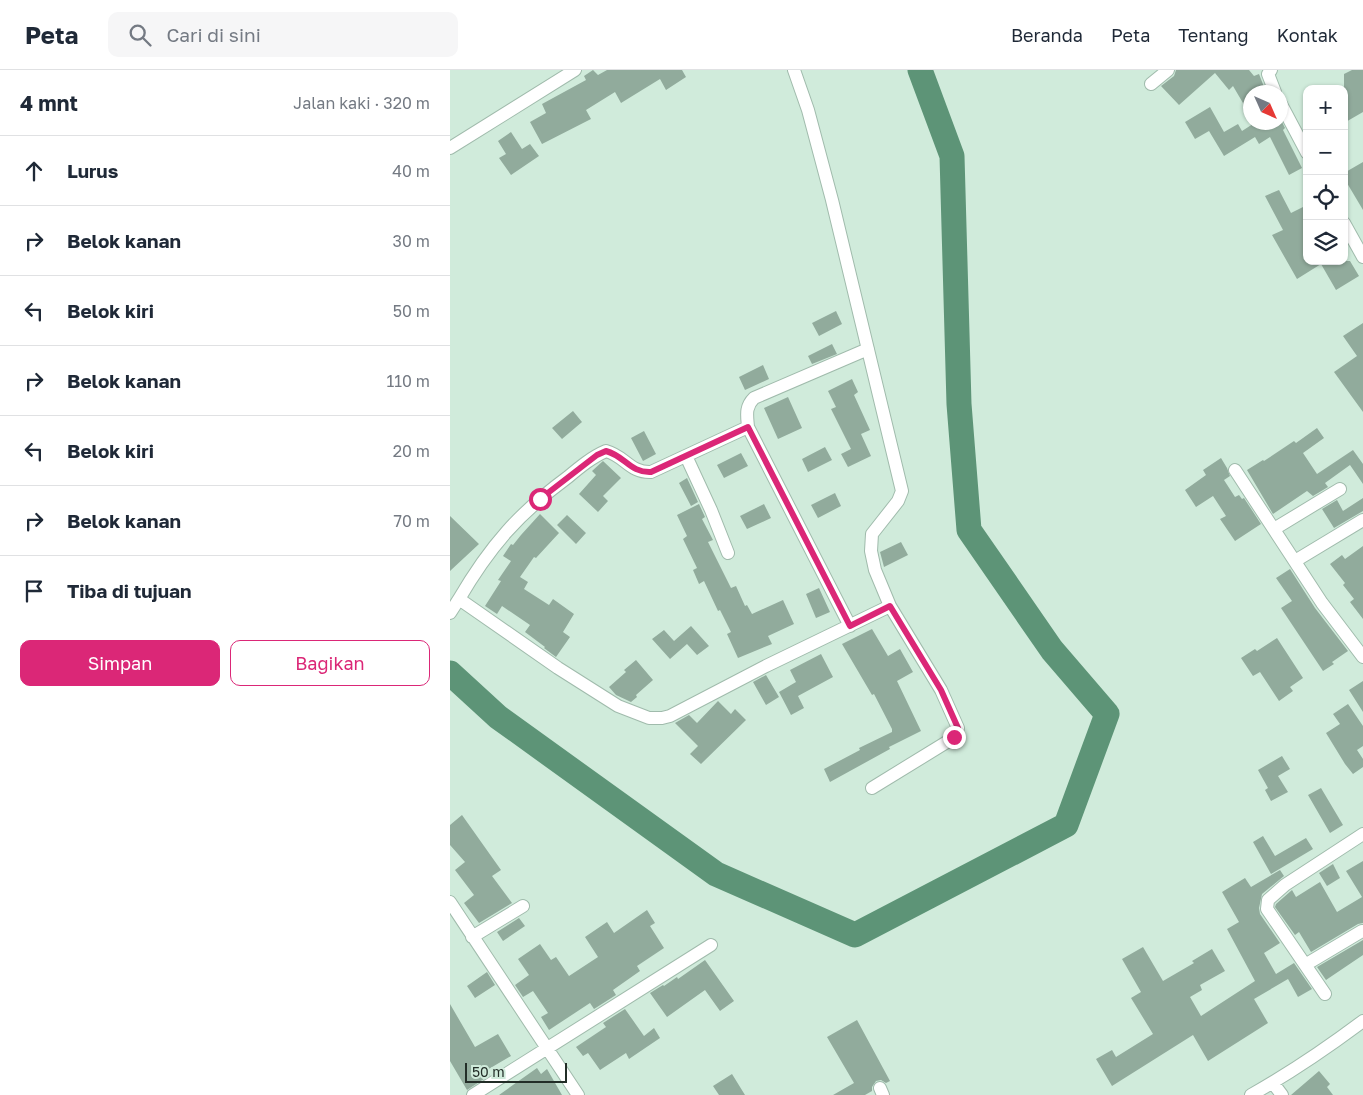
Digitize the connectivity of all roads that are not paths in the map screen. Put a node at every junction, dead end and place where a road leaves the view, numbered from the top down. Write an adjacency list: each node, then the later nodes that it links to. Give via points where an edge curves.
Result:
1 (575, 70): 9 (street)
2 (794, 70): 12 (street, via 817,143)
3 (1168, 70): 5 (street)
4 (1268, 71): 6 (street)
5 (1151, 84)
6 (1273, 85)
7 (1288, 119): 8 (street)
8 (1303, 146)
9 (450, 148)
10 (1348, 230): 11 (street)
11 (1363, 257)
12 (868, 349): 13 (street, via 754,398 746,411); 22 (street, via 902,491 872,534 875,570)
13 (748, 427): 14 (street); 24 (street)
14 (686, 456): 19 (street); 21 (street, via 651,472 642,472 616,454 606,451 597,455 516,520 477,568)
15 (1235, 470): 18 (street)
16 (1340, 489): 18 (street)
17 (1363, 520): 20 (street)
18 (1274, 529): 20 (street)
19 (728, 553)
20 (1295, 561): 25 (street, via 1322,604)
21 (459, 599): 23 (street); 24 (street, via 618,706 649,718 670,716)
22 (890, 606): 24 (street); 26 (street, via 941,690 957,732 954,737)
23 (450, 613)
24 (850, 626)
25 (1363, 657)
26 (872, 788)
27 (1363, 834): 33 (street, via 1285,885 1268,900 1267,909)
28 (450, 902): 31 (street)
29 (523, 906): 31 (street)
30 (1362, 931): 33 (street)
31 (472, 936): 36 (street)
32 (711, 946): 36 (street)
33 (1304, 964): 34 (street)
34 (1324, 994)
35 (1363, 1021): 37 (street)
36 (547, 1048): 38 (street); 39 (street)
37 (1273, 1083): 40 (street); 41 (street)
38 (473, 1095)
39 (578, 1095)
40 (1251, 1095)
41 (1282, 1095)

